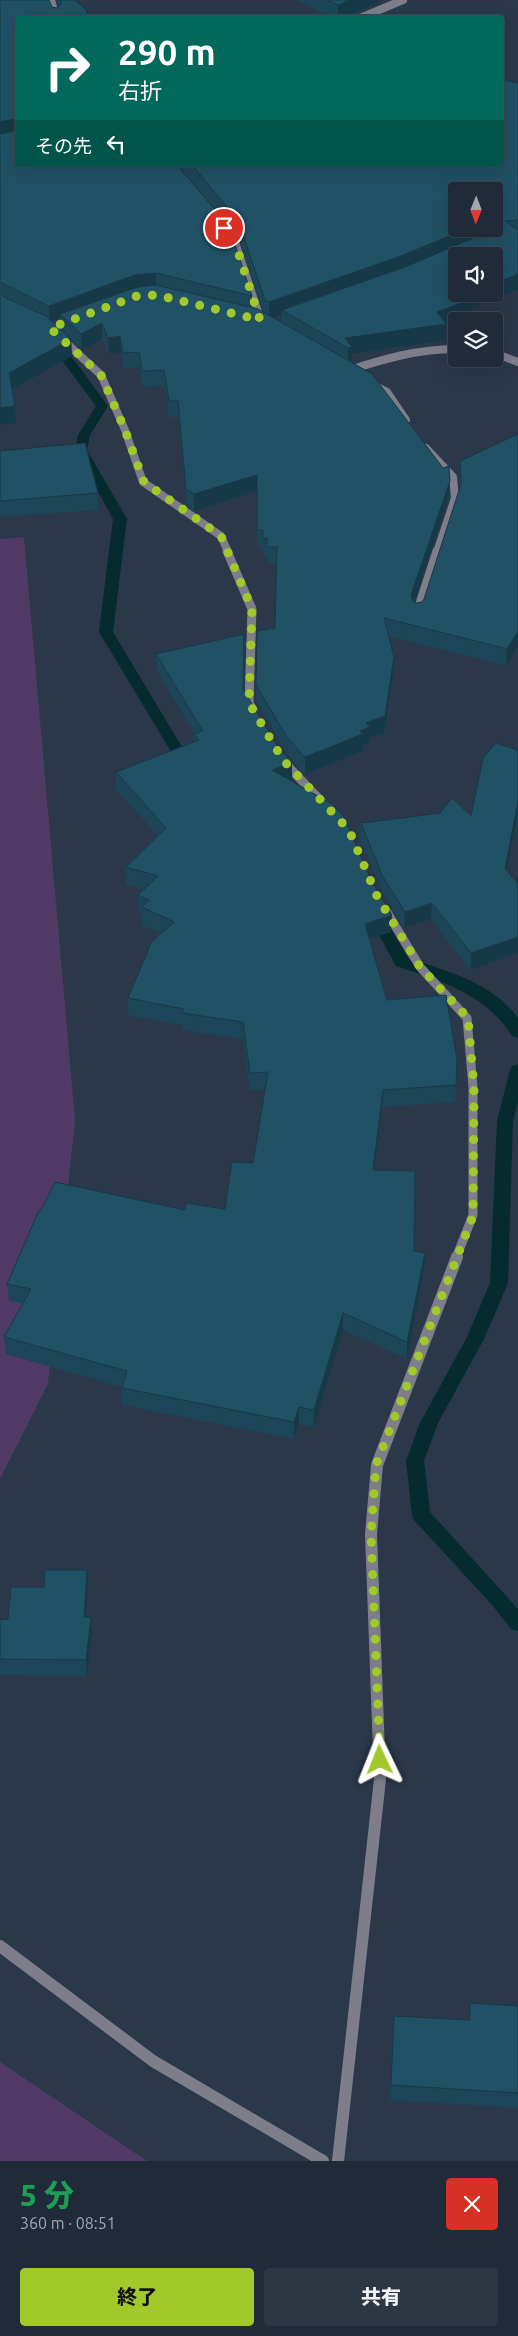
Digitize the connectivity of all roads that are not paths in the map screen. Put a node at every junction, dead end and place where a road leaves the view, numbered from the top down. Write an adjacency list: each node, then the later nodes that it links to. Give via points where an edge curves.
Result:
1 (51, 0): 3 (street)
2 (403, 0): 4 (street)
3 (55, 15)
4 (367, 15)
5 (222, 226): 7 (street, via 234,239)
6 (250, 318): 7 (street)
7 (260, 320): 8 (street)
8 (268, 325)
9 (50, 328): 18 (street, via 101,375 144,482 221,536 252,609 249,703)
10 (448, 349): 13 (street, via 393,355 351,373)
11 (503, 356): 12 (street)
12 (518, 362)
13 (339, 366)
14 (363, 380): 15 (street, via 387,392)
15 (414, 432)
16 (419, 440): 17 (street, via 453,477 455,498)
17 (417, 613)
18 (259, 719)
19 (278, 752): 20 (street)
20 (329, 809)
21 (377, 896): 24 (street, via 420,967 468,1018 474,1087 473,1216 376,1465 371,1534 380,1779)
22 (0, 1946): 23 (street, via 153,2061)
23 (323, 2161)
24 (338, 2161)

